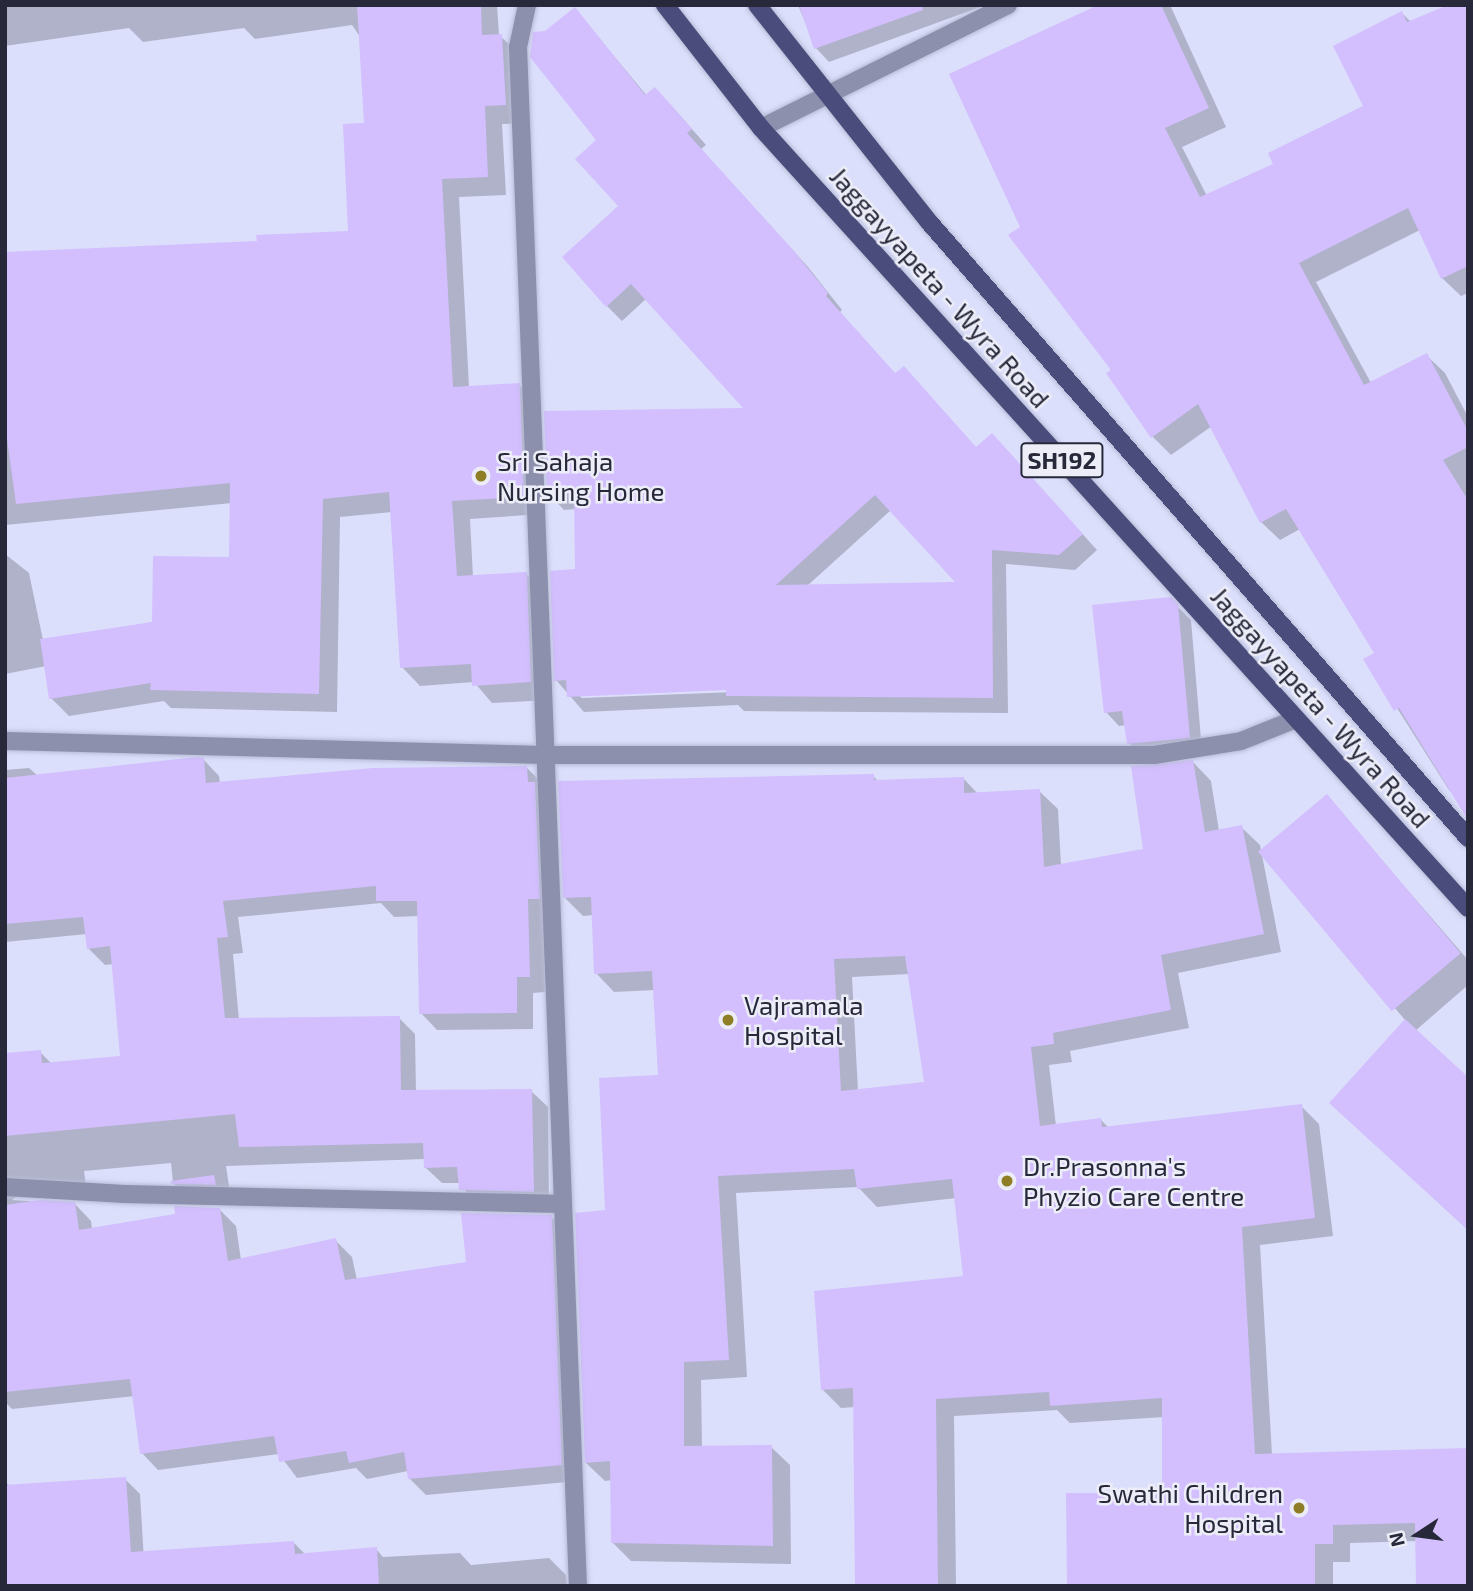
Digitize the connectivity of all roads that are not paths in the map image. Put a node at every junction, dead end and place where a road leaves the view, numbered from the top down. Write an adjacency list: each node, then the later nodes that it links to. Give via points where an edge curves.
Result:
1 (527, 5): 9 (street, via 518,47)
2 (665, 5): 6 (main road, Jaggayyapeta - Wyra Road / SH192)
3 (757, 5): 5 (main road, SH192)
4 (1008, 5): 5 (street)
5 (828, 95): 6 (street); 10 (main road, SH192, via 929,222)
6 (761, 128): 7 (main road, Jaggayyapeta - Wyra Road / SH192)
7 (1296, 719): 9 (street, via 1241,741 1154,755); 11 (main road, Jaggayyapeta - Wyra Road / SH192)
8 (5, 741): 9 (street)
9 (545, 755): 13 (street)
10 (1468, 838)
11 (1468, 908)
12 (5, 1187): 13 (street)
13 (563, 1204): 14 (street)
14 (578, 1586)

